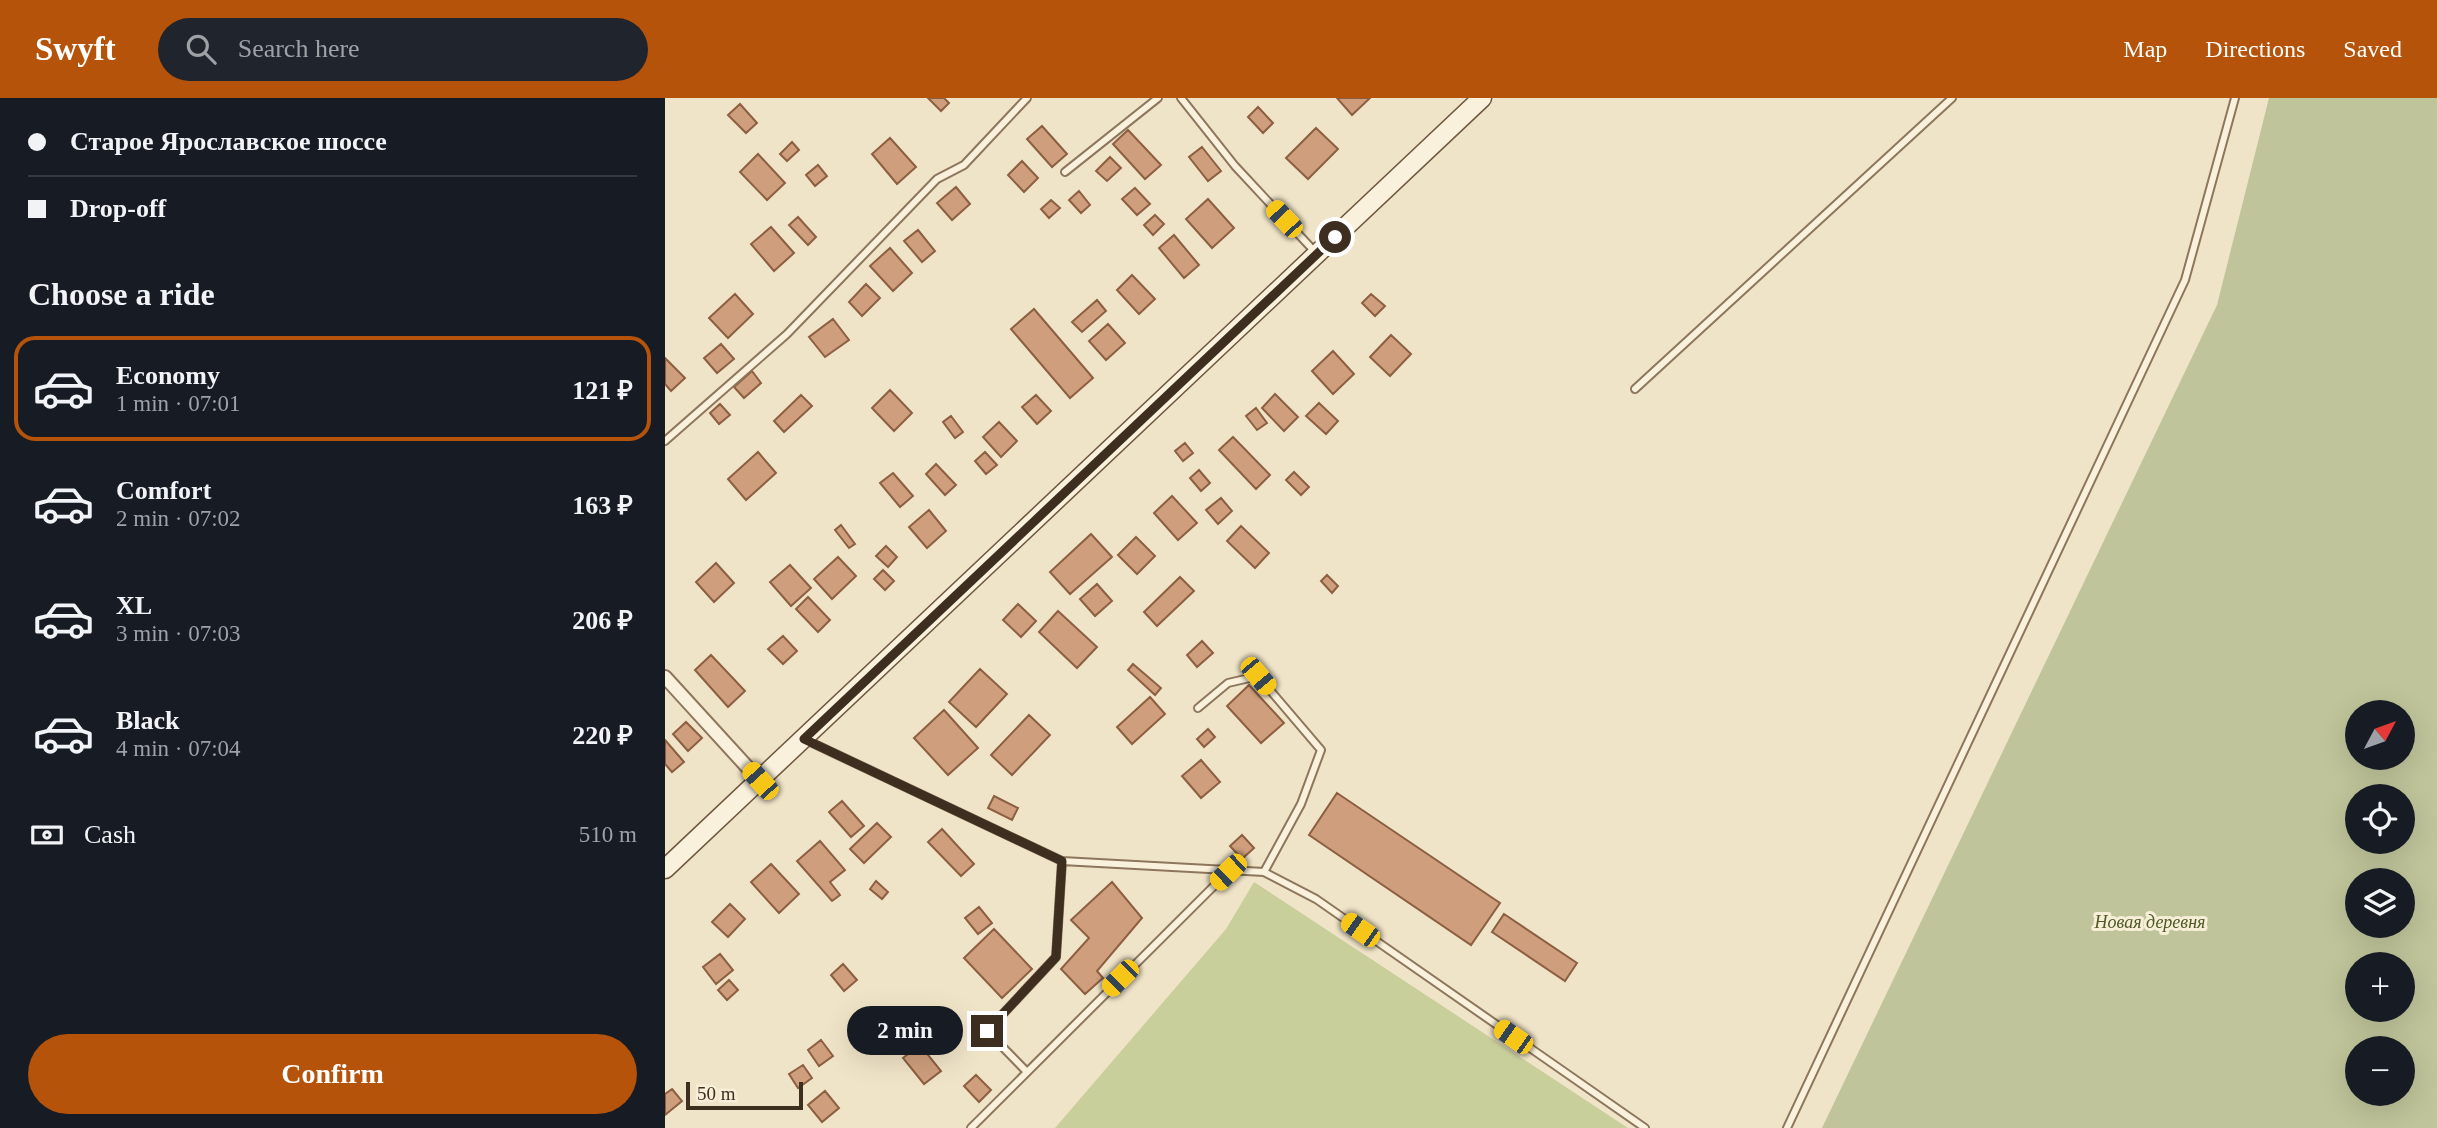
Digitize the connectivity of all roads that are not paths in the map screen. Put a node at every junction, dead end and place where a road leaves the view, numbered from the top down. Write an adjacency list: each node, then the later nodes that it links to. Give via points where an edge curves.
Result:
1 (1027, 98): 10 (lane, via 964,165 937,179 787,334)
2 (1157, 98): 7 (lane)
3 (1181, 98): 8 (lane, via 1235,166)
4 (1482, 98): 8 (main road)
5 (1952, 98): 9 (lane)
6 (2235, 98): 22 (lane, via 2185,280)
7 (1065, 173)
8 (1317, 255): 13 (main road)
9 (1635, 389)
10 (665, 441)
11 (665, 677): 14 (street)
12 (1198, 708): 18 (lane, via 1228,683 1258,676 1321,750 1301,804)
13 (804, 739): 14 (main road); 15 (lane)
14 (760, 781): 16 (main road)
15 (1062, 861): 17 (lane); 19 (lane, via 1056,957 987,1031)
16 (665, 869)
17 (1228, 872): 18 (lane); 19 (lane)
18 (1264, 872): 21 (lane, via 1316,899)
19 (1027, 1072): 20 (lane)
20 (971, 1128)
21 (1645, 1128)
22 (1787, 1128)

